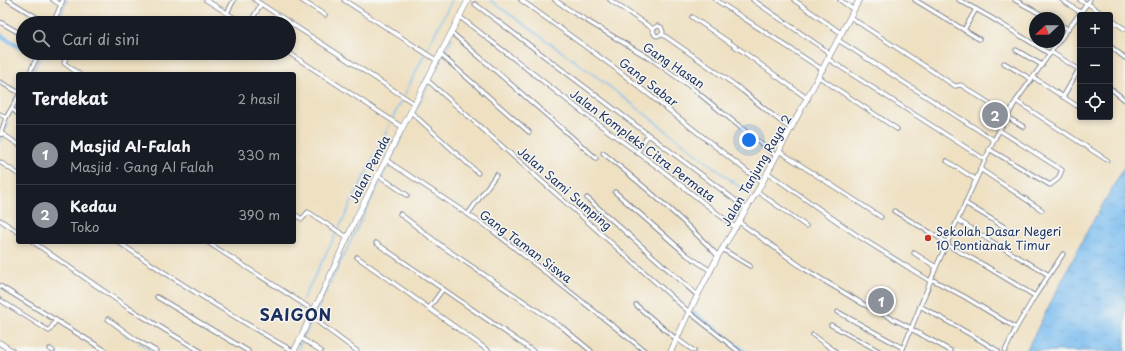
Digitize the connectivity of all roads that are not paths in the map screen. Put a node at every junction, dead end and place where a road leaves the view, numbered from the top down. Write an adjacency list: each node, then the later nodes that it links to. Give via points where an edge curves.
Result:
1 (8, 0): 34 (street)
2 (52, 0): 26 (street)
3 (63, 0): 26 (street)
4 (206, 0): 32 (street)
5 (234, 0): 32 (street)
6 (256, 0): 24 (street)
7 (301, 0): 33 (street)
8 (344, 0): 69 (street)
9 (468, 0): 39 (street, Jalan Pemda)
10 (521, 0): 125 (street, Gang Sabar, via 615,68)
11 (555, 0): 111 (street, Gang Hasan, via 687,84)
12 (610, 0): 48 (street)
13 (716, 0): 73 (street)
14 (753, 0): 64 (street)
15 (794, 0): 54 (street)
16 (840, 0): 27 (street)
17 (859, 0): 27 (street, Jalan Tanjung Raya 2)
18 (915, 0): 51 (street)
19 (959, 0): 28 (street)
20 (1015, 0): 29 (street)
21 (1062, 0): 30 (street)
22 (1080, 0): 23 (street)
23 (1088, 2): 30 (street); 31 (street)
24 (261, 4): 37 (street); 38 (street)
25 (475, 4): 104 (street)
26 (61, 5): 35 (street)
27 (854, 10): 41 (street, Jalan Tanjung Raya 2)
28 (976, 10): 51 (street); 62 (street)
29 (1037, 12)
30 (1080, 12)
31 (1100, 12)
32 (227, 13): 36 (street)
33 (325, 15)
34 (34, 16)
35 (56, 16)
36 (232, 16)
37 (254, 16)
38 (279, 16)
39 (460, 17): 53 (street, Jalan Pemda); 110 (street, Jalan Kompleks Citra Permata)
40 (692, 17): 84 (street)
41 (850, 17): 54 (street, Jalan Tanjung Raya 2); 88 (street, via 955,86 961,85)
42 (1077, 17): 43 (street)
43 (1075, 20): 49 (street)
44 (1113, 21): 50 (street)
45 (0, 22): 52 (street)
46 (296, 27): 89 (street)
47 (1065, 27): 49 (street)
48 (653, 29): 56 (street, via 655,35); 56 (street, via 661,27)
49 (1068, 29): 55 (street)
50 (1125, 29)
51 (964, 30): 57 (street)
52 (16, 31)
53 (452, 33): 63 (street, Jalan Pemda); 112 (street)
54 (841, 33): 58 (street, Jalan Tanjung Raya 2)
55 (1065, 33)
56 (662, 34): 99 (street, via 715,70)
57 (979, 39)
58 (838, 40): 64 (street, Jalan Tanjung Raya 2); 105 (street)
59 (1054, 48): 62 (street)
60 (1112, 48): 66 (street)
61 (1016, 50): 71 (street)
62 (1050, 53): 71 (street); 72 (street)
63 (440, 54): 69 (street, Jalan Pemda); 102 (street)
64 (830, 56): 73 (street, Jalan Tanjung Raya 2); 113 (street)
65 (296, 58): 97 (street)
66 (1125, 58)
67 (35, 60): 74 (street)
68 (65, 60): 75 (street, via 64,63)
69 (436, 60): 79 (street, Jalan Pemda)
70 (1004, 63): 78 (street)
71 (1042, 65): 78 (street)
72 (1077, 69)
73 (823, 70): 77 (street, Jalan Tanjung Raya 2)
74 (30, 72)
75 (76, 72)
76 (1077, 73): 83 (street)
77 (819, 78): 84 (street, Jalan Tanjung Raya 2); 100 (street)
78 (1032, 78): 83 (street); 87 (street)
79 (427, 80): 89 (street, Jalan Pemda); 171 (street, Jalan Sami Sumping)
80 (0, 82): 82 (street)
81 (1113, 90): 85 (street)
82 (16, 91)
83 (1063, 97): 90 (street)
84 (808, 99): 99 (street, Jalan Tanjung Raya 2)
85 (1125, 100)
86 (16, 101): 91 (street)
87 (1016, 101): 95 (street); 114 (street)
88 (988, 103)
89 (415, 104): 93 (street, Jalan Pemda)
90 (1077, 106)
91 (12, 109): 92 (street); 96 (street)
92 (16, 112)
93 (410, 112): 97 (street, Jalan Pemda); 120 (street)
94 (0, 114): 96 (street)
95 (1007, 117): 98 (street); 101 (street)
96 (6, 118): 103 (street)
97 (402, 127): 115 (street, Jalan Pemda)
98 (1024, 127)
99 (791, 129): 108 (street, Jalan Tanjung Raya 2)
100 (897, 129)
101 (999, 130): 105 (street); 107 (street, via 1062,170 1058,179 1050,185)
102 (529, 132)
103 (0, 134): 106 (street)
104 (650, 136): 110 (street); 131 (street)
105 (994, 140): 107 (street)
106 (16, 143)
107 (989, 149): 113 (street)
108 (779, 151): 111 (street, Jalan Tanjung Raya 2); 137 (street)
109 (603, 152): 154 (street, via 695,232)
110 (637, 153): 142 (street, Jalan Kompleks Citra Permata)
111 (776, 156): 121 (street, Jalan Tanjung Raya 2)
112 (596, 158)
113 (984, 159): 118 (street)
114 (1107, 160)
115 (389, 161): 122 (street, Jalan Pemda); 135 (street, Gang Taman Siswa)
116 (947, 161): 124 (street)
117 (0, 162): 119 (street)
118 (980, 169): 124 (street); 132 (street)
119 (16, 173)
120 (478, 173)
121 (768, 173): 125 (street, Jalan Tanjung Raya 2); 160 (street, via 858,236)
122 (378, 175): 128 (street); 145 (street, Jalan Pemda)
123 (496, 176): 135 (street)
124 (975, 179): 130 (street)
125 (762, 183): 127 (street, Jalan Tanjung Raya 2)
126 (615, 192): 158 (street, via 687,255)
127 (758, 192): 131 (street, Jalan Tanjung Raya 2); 141 (street)
128 (407, 195)
129 (587, 198): 163 (street)
130 (965, 203): 139 (street); 143 (street)
131 (747, 209): 140 (street, Jalan Tanjung Raya 2)
132 (1042, 210)
133 (894, 212): 150 (street)
134 (400, 214): 194 (street, via 443,247 562,327)
135 (468, 214): 195 (street, Gang Taman Siswa, via 517,249)
136 (296, 215): 145 (street, via 302,219 308,212)
137 (880, 217)
138 (0, 220): 144 (street)
139 (958, 220): 150 (street); 159 (street)
140 (739, 222): 142 (street, Jalan Tanjung Raya 2); 177 (street, via 802,268 863,304)
141 (806, 226)
142 (736, 228): 151 (street, Jalan Tanjung Raya 2)
143 (1006, 228)
144 (16, 231)
145 (347, 237): 170 (street, Jalan Pemda)
146 (376, 243): 162 (street)
147 (36, 244): 188 (street, via 128,307)
148 (121, 244): 183 (street, via 249,326)
149 (209, 244): 170 (street)
150 (947, 244): 157 (street); 164 (street)
151 (722, 249): 154 (street, Jalan Tanjung Raya 2); 156 (street)
152 (914, 252): 157 (street)
153 (1063, 254): 159 (street)
154 (718, 256): 158 (street, Jalan Tanjung Raya 2)
155 (357, 257): 169 (street)
156 (750, 266)
157 (936, 267): 160 (street)
158 (711, 271): 163 (street, Jalan Tanjung Raya 2)
159 (1049, 275): 164 (street)
160 (931, 280): 168 (street); 178 (street)
161 (0, 286): 175 (street)
162 (443, 289): 169 (street); 193 (street)
163 (697, 295): 171 (street, Jalan Tanjung Raya 2)
164 (1035, 296): 178 (street)
165 (157, 297): 189 (street)
166 (0, 300): 175 (street, via 49,331)
167 (636, 305): 181 (street)
168 (920, 306): 177 (street); 202 (street)
169 (429, 308): 192 (street)
170 (314, 310): 173 (street, Jalan Pemda)
171 (689, 312): 181 (street, Jalan Tanjung Raya 2); 198 (street, Jalan Sami Sumping)
172 (838, 312): 184 (street)
173 (312, 318): 180 (street, Jalan Pemda); 191 (street)
174 (108, 319): 187 (street)
175 (56, 320): 186 (street)
176 (831, 325): 200 (street)
177 (911, 328): 184 (street); 201 (street)
178 (1016, 328): 203 (street)
179 (813, 335): 199 (street)
180 (302, 339): 183 (street, Jalan Pemda); 190 (street)
181 (676, 339): 196 (street, Jalan Tanjung Raya 2); 197 (street)
182 (0, 343): 185 (street)
183 (296, 350)
184 (902, 350)
185 (12, 351)
186 (106, 351)
187 (156, 351)
188 (200, 351)
189 (248, 351)
190 (320, 351)
191 (357, 351)
192 (489, 351)
193 (533, 351)
194 (591, 351)
195 (645, 351)
196 (671, 351)
197 (694, 351)
198 (738, 351)
199 (835, 351)
200 (880, 351)
201 (950, 351)
202 (998, 351)
203 (1005, 351)

